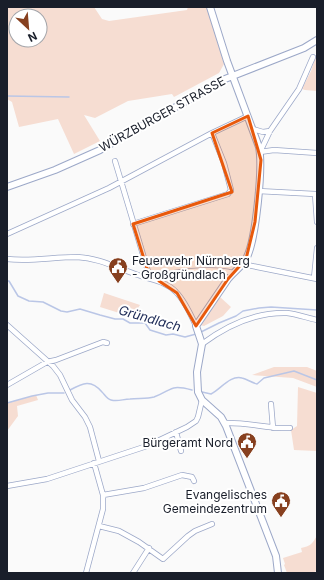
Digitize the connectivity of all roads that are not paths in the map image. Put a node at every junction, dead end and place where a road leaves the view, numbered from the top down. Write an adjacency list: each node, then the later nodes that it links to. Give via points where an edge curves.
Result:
1 (210, 7): 4 (street)
2 (317, 40): 4 (street, WÜRZBURGER STRASSE, via 304,48)
3 (313, 57): 7 (street, via 299,88)
4 (233, 76): 5 (street); 13 (street, WÜRZBURGER STRASSE, via 100,150)
5 (248, 116): 6 (street); 8 (street)
6 (253, 129): 7 (street); 9 (street)
7 (270, 131): 9 (street)
8 (212, 133): 12 (street); 16 (street, via 224,163 231,190 228,194)
9 (260, 149): 10 (street); 14 (street)
10 (317, 153)
11 (114, 161): 12 (street)
12 (121, 181): 16 (street); 17 (street)
13 (7, 187)
14 (258, 191): 15 (street, via 315,194); 20 (street, via 253,234 248,254)
15 (317, 222)
16 (133, 224): 23 (street)
17 (7, 234)
18 (317, 248): 24 (street)
19 (7, 259): 23 (street, via 87,258)
20 (242, 264): 21 (street); 24 (street)
21 (233, 273): 22 (street, via 223,270); 28 (street)
22 (159, 275): 23 (street); 25 (street)
23 (150, 278): 25 (street)
24 (315, 278)
25 (159, 281): 28 (street, via 177,292)
26 (317, 320): 29 (street, via 288,313 267,314 233,325)
27 (7, 326): 31 (street)
28 (197, 327): 29 (street)
29 (201, 342): 33 (street, via 196,375 198,392)
30 (107, 343): 31 (street, via 103,342)
31 (47, 362): 32 (street); 40 (street, via 53,366 72,400 86,417 95,442)
32 (7, 385)
33 (202, 400): 35 (street, via 216,411); 38 (street, via 197,420)
34 (271, 404): 36 (street)
35 (225, 423): 36 (street); 49 (street, via 276,556)
36 (272, 428): 37 (street)
37 (290, 428)
38 (176, 432): 39 (street); 40 (street, via 137,450)
39 (181, 451)
40 (97, 462): 42 (street, via 47,479); 43 (street)
41 (194, 481): 43 (street, via 192,477 182,475 144,488)
42 (7, 486)
43 (103, 495): 45 (street)
44 (212, 524): 46 (street, via 195,531 163,559)
45 (99, 526): 46 (street, via 119,531); 47 (street)
46 (149, 548): 48 (street)
47 (86, 573)
48 (133, 573)
49 (278, 573)

